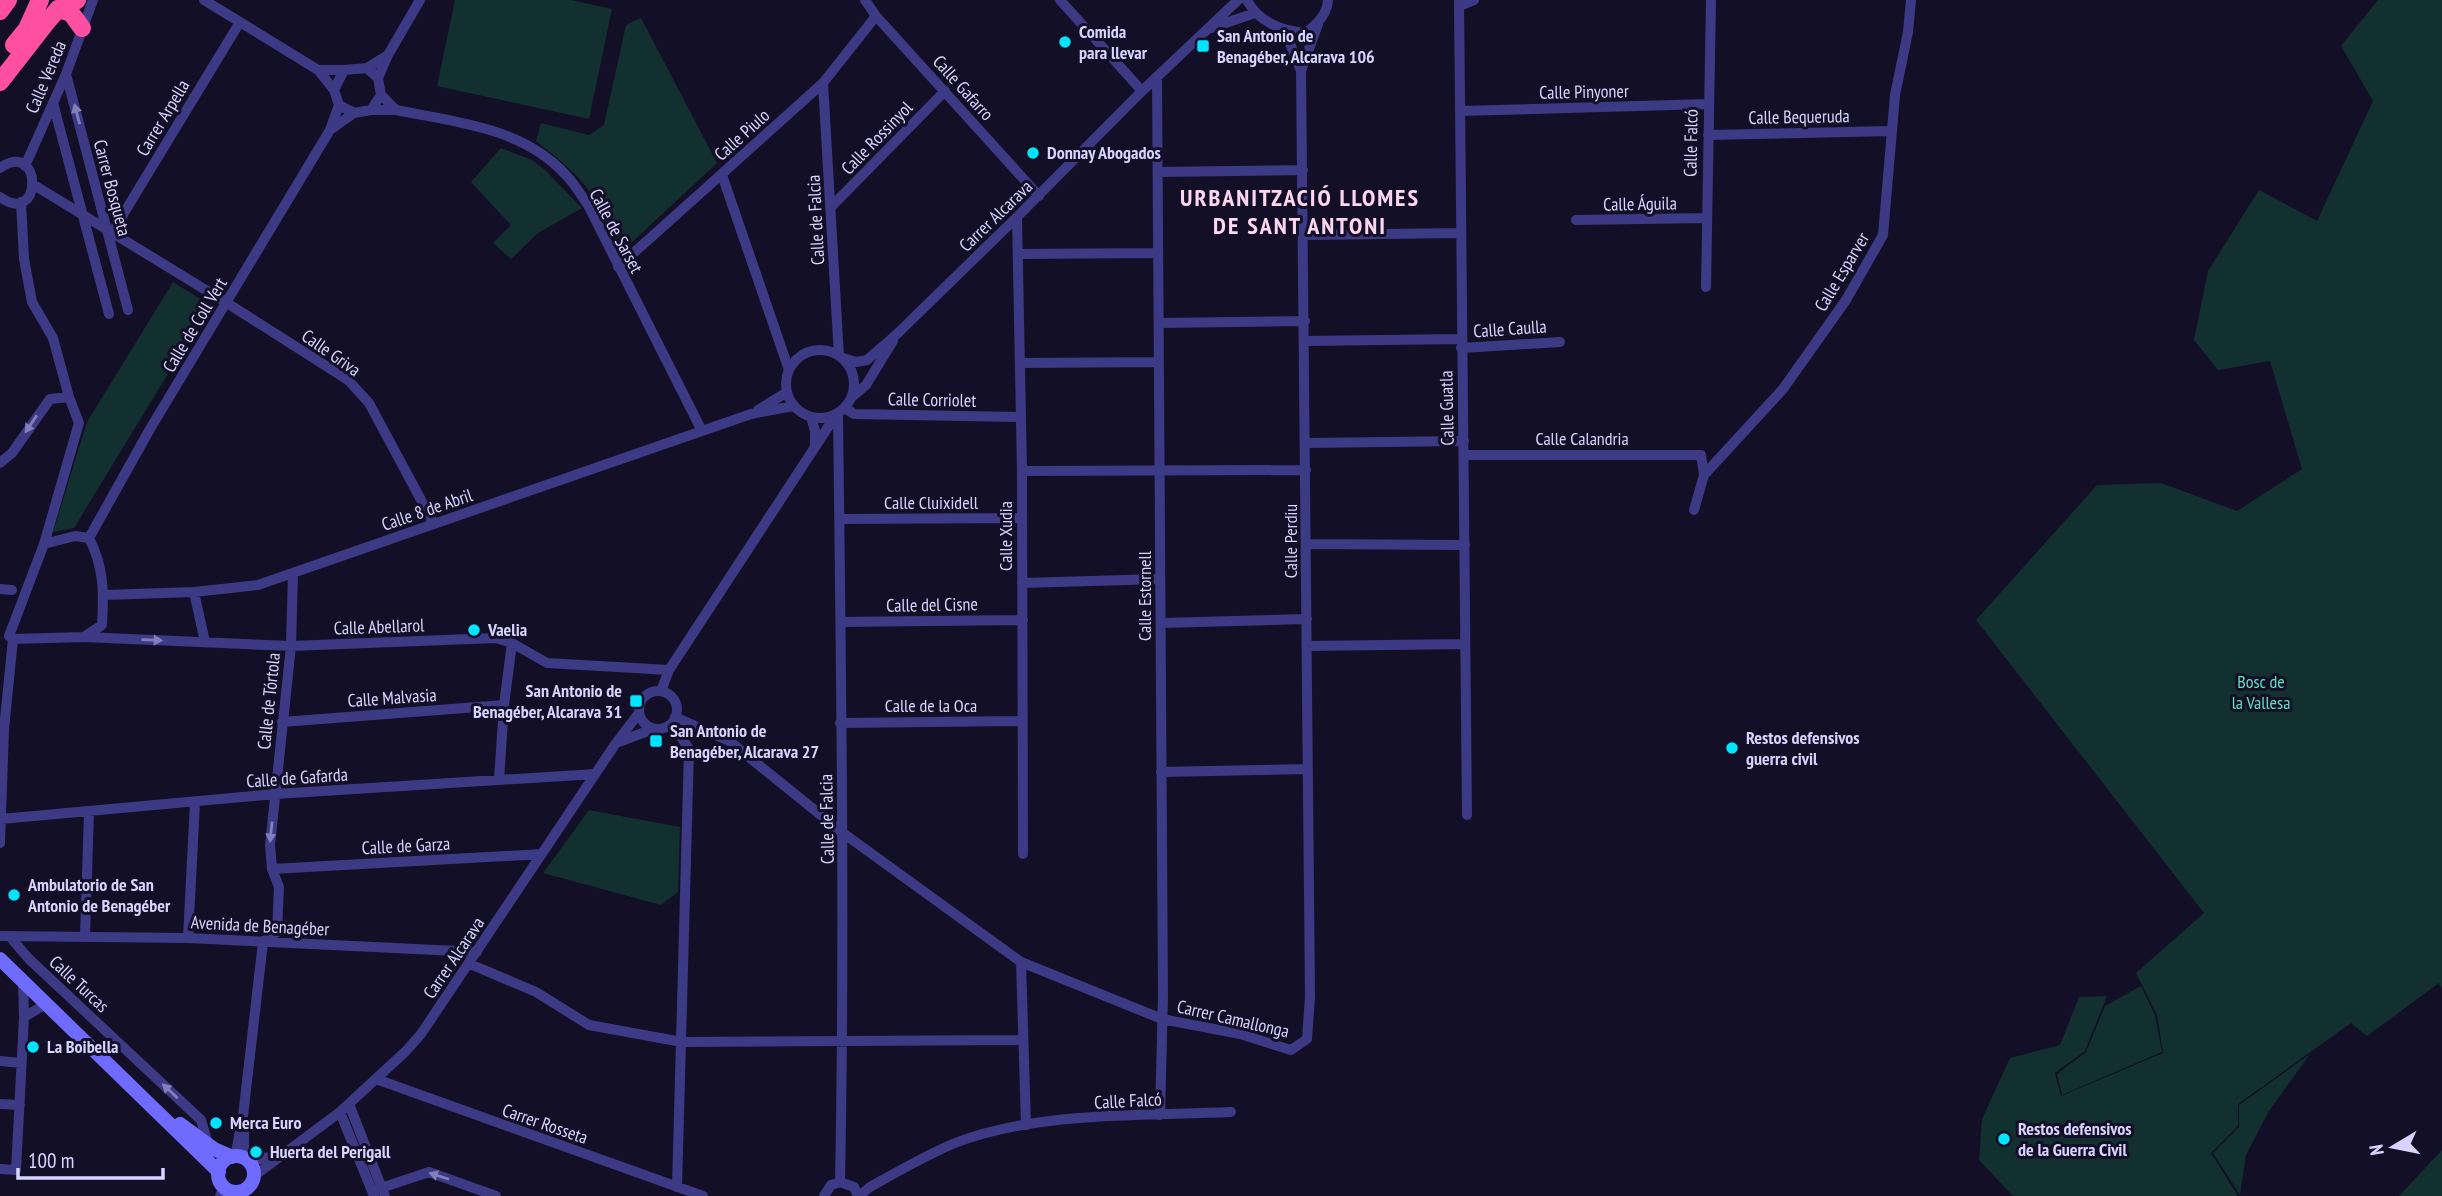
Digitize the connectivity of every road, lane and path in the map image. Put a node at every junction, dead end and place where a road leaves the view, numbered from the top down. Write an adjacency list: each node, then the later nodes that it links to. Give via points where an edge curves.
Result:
1 (8, 0): 17 (highway)
2 (38, 0): 25 (highway); 27 (highway, via 26,29)
3 (77, 0): 16 (highway)
4 (93, 0): 22 (street, Calle Vereda)
5 (204, 0): 20 (street)
6 (865, 0): 19 (street, Calle Gafarro)
7 (1060, 0): 39 (street)
8 (1237, 0): 23 (street, Carrer Alcarava)
9 (1247, 0): 18 (street)
10 (1328, 0): 21 (street, Calle Perdiu)
11 (1474, 0): 15 (street)
12 (1711, 0): 42 (street, Calle Falcó)
13 (1910, 0): 49 (street, Calle Esparver)
14 (418, 2): 26 (street)
15 (1459, 3): 46 (street, Calle Guatla)
16 (58, 9): 22 (highway, via 71,13); 35 (highway)
17 (0, 11)
18 (1255, 13): 23 (street, Carrer Alcarava); 24 (street)
19 (876, 16): 36 (street, Calle Piulo); 38 (street, Calle Gafarro)
20 (240, 22): 29 (street); 65 (street, Carrer Arpella)
21 (1318, 24): 24 (street, via 1305,33); 31 (street, Calle Perdiu)
22 (82, 28): 32 (street, Calle Vereda)
23 (1205, 31): 33 (street, Carrer Alcarava)
24 (1285, 31): 31 (street, Calle Perdiu)
25 (0, 47)
26 (388, 55): 28 (street); 34 (street)
27 (0, 65)
28 (367, 68): 30 (street); 34 (street)
29 (318, 70): 30 (street); 37 (street)
30 (344, 70): 37 (street)
31 (1301, 71): 53 (street, Calle Perdiu)
32 (66, 74): 41 (street, Calle Vereda); 65 (street, Carrer Bosqueta, one-way to 32)
33 (1157, 77): 39 (street, Carrer Alcarava); 54 (street, Calle Estornell)
34 (378, 78): 40 (street)
35 (0, 82)
36 (823, 83): 55 (street, Calle Piulo); 60 (street, Calle de Falcia)
37 (334, 90): 43 (street)
38 (945, 91): 57 (street, Calle Gafarro); 60 (street, Calle Rossinyol)
39 (1142, 91): 57 (street, Carrer Alcarava)
40 (381, 95): 44 (street); 45 (street)
41 (53, 103): 51 (street, Calle Vereda); 61 (street, Carrer Bosqueta)
42 (1708, 104): 46 (street, Calle Pinyoner); 50 (street, Calle Falcó)
43 (339, 105): 47 (street); 48 (street, Calle de Coll Vert)
44 (371, 110): 45 (street, Calle de Sarset); 47 (street)
45 (396, 110): 70 (street, Calle de Sarset, via 485,128 526,143 565,173 588,205)
46 (1460, 111): 66 (street, Calle Guatla)
47 (354, 113): 48 (street, Calle de Coll Vert)
48 (330, 130): 72 (street, Calle de Coll Vert)
49 (1892, 131): 50 (street, Calle Bequeruda); 102 (street, Calle Esparver, via 1882,235 1866,265 1783,389)
50 (1708, 135): 63 (street, Calle Falcó)
51 (24, 166): 52 (street, via 12,163); 56 (street)
52 (0, 168)
53 (1303, 170): 54 (street); 67 (street, Calle Perdiu)
54 (1158, 172): 68 (street, Calle Estornell)
55 (722, 175): 70 (street, Calle Piulo); 84 (street)
56 (34, 185): 59 (street); 61 (street, Calle Griva)
57 (1039, 196): 62 (street, Carrer Alcarava)
58 (0, 197): 59 (street)
59 (21, 202): 87 (street, via 32,302 53,338)
60 (832, 206): 81 (street, Calle de Falcia)
61 (82, 213): 65 (street, Calle Griva); 74 (street, Carrer Bosqueta)
62 (1017, 217): 69 (street, Calle Xudia); 77 (street, Carrer Alcarava)
63 (1706, 218): 64 (street, Calle Águila); 71 (street, Calle Falcó)
64 (1576, 220)
65 (110, 230): 72 (street, Calle Griva); 73 (street, Carrer Bosqueta)
66 (1461, 233): 67 (street); 80 (street, Calle Guatla)
67 (1304, 235): 75 (street, Calle Perdiu)
68 (1158, 253): 69 (street); 76 (street, Calle Estornell)
69 (1019, 254): 83 (street, Calle Xudia)
70 (618, 267): 93 (street, Calle de Sarset)
71 (1706, 287)
72 (228, 303): 106 (street, Calle Griva, via 348,380 369,403); 107 (street, Calle de Coll Vert)
73 (128, 310)
74 (109, 314)
75 (1305, 321): 76 (street); 78 (street, Calle Perdiu)
76 (1158, 323): 82 (street, Calle Estornell)
77 (897, 334): 81 (street, Carrer Alcarava, via 867,360); 86 (street, Carrer Alcarava, via 866,385)
78 (1305, 341): 80 (street, Calle Caulla); 95 (street, Calle Perdiu)
79 (1560, 342): 80 (street, Calle Caulla)
80 (1461, 344): 94 (street, Calle Guatla)
81 (841, 357): 84 (street, via 814,350); 86 (street, via 853,376)
82 (1159, 362): 83 (street); 99 (street, Calle Estornell)
83 (1020, 363): 92 (street, Calle Xudia)
84 (789, 370): 85 (street)
85 (787, 391): 88 (street); 90 (street, Calle 8 de Abril)
86 (852, 396): 89 (street)
87 (69, 397): 98 (street, one-way to 98, via 50,399); 108 (street, via 79,423)
88 (793, 406): 90 (street, Calle 8 de Abril); 91 (street)
89 (840, 412): 91 (street, via 820,419); 92 (street, Calle Corriolet); 96 (street); 105 (street, Calle de Falcia)
90 (751, 414): 93 (street, Calle 8 de Abril)
91 (811, 417): 96 (street)
92 (1021, 417): 101 (street, Calle Xudia)
93 (702, 431): 106 (street, Calle 8 de Abril)
94 (1464, 441): 95 (street); 97 (street, Calle Guatla)
95 (1306, 443): 100 (street, Calle Perdiu)
96 (815, 446): 129 (street)
97 (1464, 455): 102 (street, Calle Calandria, via 1701,455); 110 (street, Calle Guatla)
98 (0, 463)
99 (1160, 470): 100 (street); 101 (street); 112 (street, Calle Estornell)
100 (1306, 470): 109 (street, Calle Perdiu)
101 (1022, 471): 104 (street, Calle Xudia)
102 (1704, 475): 103 (street)
103 (1694, 510)
104 (1022, 518): 105 (street, Calle Cluixidell); 113 (street, Calle Xudia)
105 (839, 519): 120 (street, Calle de Falcia)
106 (434, 524): 111 (street, Calle 8 de Abril)
107 (89, 538): 108 (street, via 75,536); 117 (street, via 99,557)
108 (44, 544): 122 (street)
109 (1306, 544): 110 (street); 118 (street, Calle Perdiu)
110 (1465, 545): 126 (street, Calle Guatla)
111 (293, 573): 116 (street, Calle 8 de Abril, via 258,586); 127 (street, Calle de Tórtola)
112 (1160, 579): 113 (street); 121 (street, Calle Estornell)
113 (1022, 583): 119 (street, Calle Xudia)
114 (0, 589): 115 (street)
115 (12, 590)
116 (194, 592): 117 (street, Calle 8 de Abril); 124 (street)
117 (104, 595): 123 (street, via 102,625)
118 (1307, 619): 121 (street); 128 (street, Calle Perdiu)
119 (1023, 620): 120 (street, Calle del Cisne); 134 (street, Calle Xudia)
120 (841, 622): 136 (street, Calle de Falcia)
121 (1160, 623): 141 (street, Calle Estornell)
122 (7, 637): 123 (street, Calle Abellarol); 137 (street)
123 (84, 637): 124 (street, Calle Abellarol, one-way to 124)
124 (205, 642): 127 (street, Calle Abellarol)
125 (512, 643): 127 (street, Calle Abellarol, via 496,638); 129 (street, Calle Abellarol, via 547,663); 131 (street)
126 (1465, 644): 128 (street); 147 (street, Calle Guatla)
127 (291, 646): 135 (street, Calle de Tórtola)
128 (1307, 646): 140 (street, Calle Perdiu)
129 (669, 670): 130 (street)
130 (661, 691): 132 (street, via 642,699); 133 (street, via 675,701)
131 (504, 705): 135 (street, Calle Malvasia); 143 (street)
132 (639, 713): 138 (street); 139 (street, Carrer Alcarava)
133 (674, 720): 138 (street, via 662,729); 149 (street, Carrer Camallonga, via 729,741); 168 (street, via 690,748)
134 (1023, 721): 136 (street, Calle de la Oca); 152 (street, Calle Xudia)
135 (282, 722): 144 (street, Calle de Tórtola)
136 (840, 723): 149 (street, Calle de Falcia)
137 (2, 728): 148 (street)
138 (653, 729): 139 (street)
139 (616, 743): 142 (street, Carrer Alcarava)
140 (1308, 769): 141 (street); 164 (street, Calle Perdiu)
141 (1161, 772): 166 (street, Calle Estornell)
142 (595, 774): 143 (street, Calle de Gafarda); 151 (street, Carrer Alcarava)
143 (499, 780): 144 (street, Calle de Gafarda)
144 (275, 794): 145 (street, Calle de Gafarda); 153 (street, Calle de Tórtola, one-way to 153)
145 (195, 802): 146 (street, Calle de Gafarda); 156 (street)
146 (89, 812): 148 (street, Calle de Gafarda); 155 (street)
147 (1467, 815)
148 (1, 819): 150 (street)
149 (844, 833): 160 (street, Carrer Camallonga); 169 (street, Calle de Falcia)
150 (0, 843)
151 (542, 854): 153 (street, Calle de Garza); 158 (street, Carrer Alcarava)
152 (1023, 854)
153 (272, 869): 157 (street, Calle de Tórtola, via 279,887 276,932)
154 (5, 937): 155 (street, Avenida de Benagéber); 181 (street, Calle Turcas, one-way to 154, via 201,1120)
155 (85, 937): 156 (street, Avenida de Benagéber)
156 (188, 938): 157 (street, Avenida de Benagéber)
157 (263, 942): 158 (street, Avenida de Benagéber); 183 (street, Calle de Tórtola, via 243,1116 246,1141)
158 (477, 952): 161 (street, Carrer Alcarava)
159 (0, 959): 162 (main road)
160 (1021, 962): 166 (street, Carrer Camallonga); 167 (street)
161 (470, 964): 168 (street, via 536,992 589,1025); 172 (street, Carrer Alcarava, via 421,1034)
162 (23, 981): 163 (main road); 165 (street)
163 (47, 1004): 165 (street); 173 (main road)
164 (1310, 1010): 166 (street, Carrer Camallonga, via 1307,1039 1291,1050 1240,1034)
165 (24, 1017): 171 (street)
166 (1162, 1019): 179 (street, Calle Estornell)
167 (1023, 1040): 169 (street); 180 (street)
168 (681, 1042): 169 (street); 188 (street)
169 (843, 1042): 186 (street, Calle de Falcia)
170 (0, 1061): 171 (street)
171 (21, 1063): 176 (street)
172 (376, 1079): 175 (street, Carrer Alcarava); 188 (street, Carrer Rosseta)
173 (144, 1098): 181 (main road); 185 (main road)
174 (0, 1104): 176 (street)
175 (349, 1104): 177 (street, Carrer Alcarava); 190 (street)
176 (20, 1105): 184 (street, via 16,1170)
177 (340, 1112): 182 (street, Carrer Alcarava); 190 (street)
178 (1231, 1112): 179 (street, Calle Falcó)
179 (1160, 1115): 180 (street, Calle Falcó)
180 (1026, 1125): 194 (street, via 956,1143)
181 (208, 1145): 183 (main road)
182 (279, 1156): 183 (street, Carrer Alcarava); 187 (street, Carrer Alcarava)
183 (240, 1158): 185 (main road, via 223,1162); 187 (main road, via 253,1167)
184 (0, 1169)
185 (219, 1172): 189 (main road)
186 (840, 1182): 193 (street, via 831,1185); 194 (street)
187 (249, 1187): 189 (main road)
188 (677, 1187): 192 (street, Carrer Rosseta)
189 (226, 1192)
190 (378, 1193): 191 (street, one-way to 190, via 429,1172)
191 (496, 1196)
192 (703, 1196)
193 (824, 1196)
194 (859, 1196)

